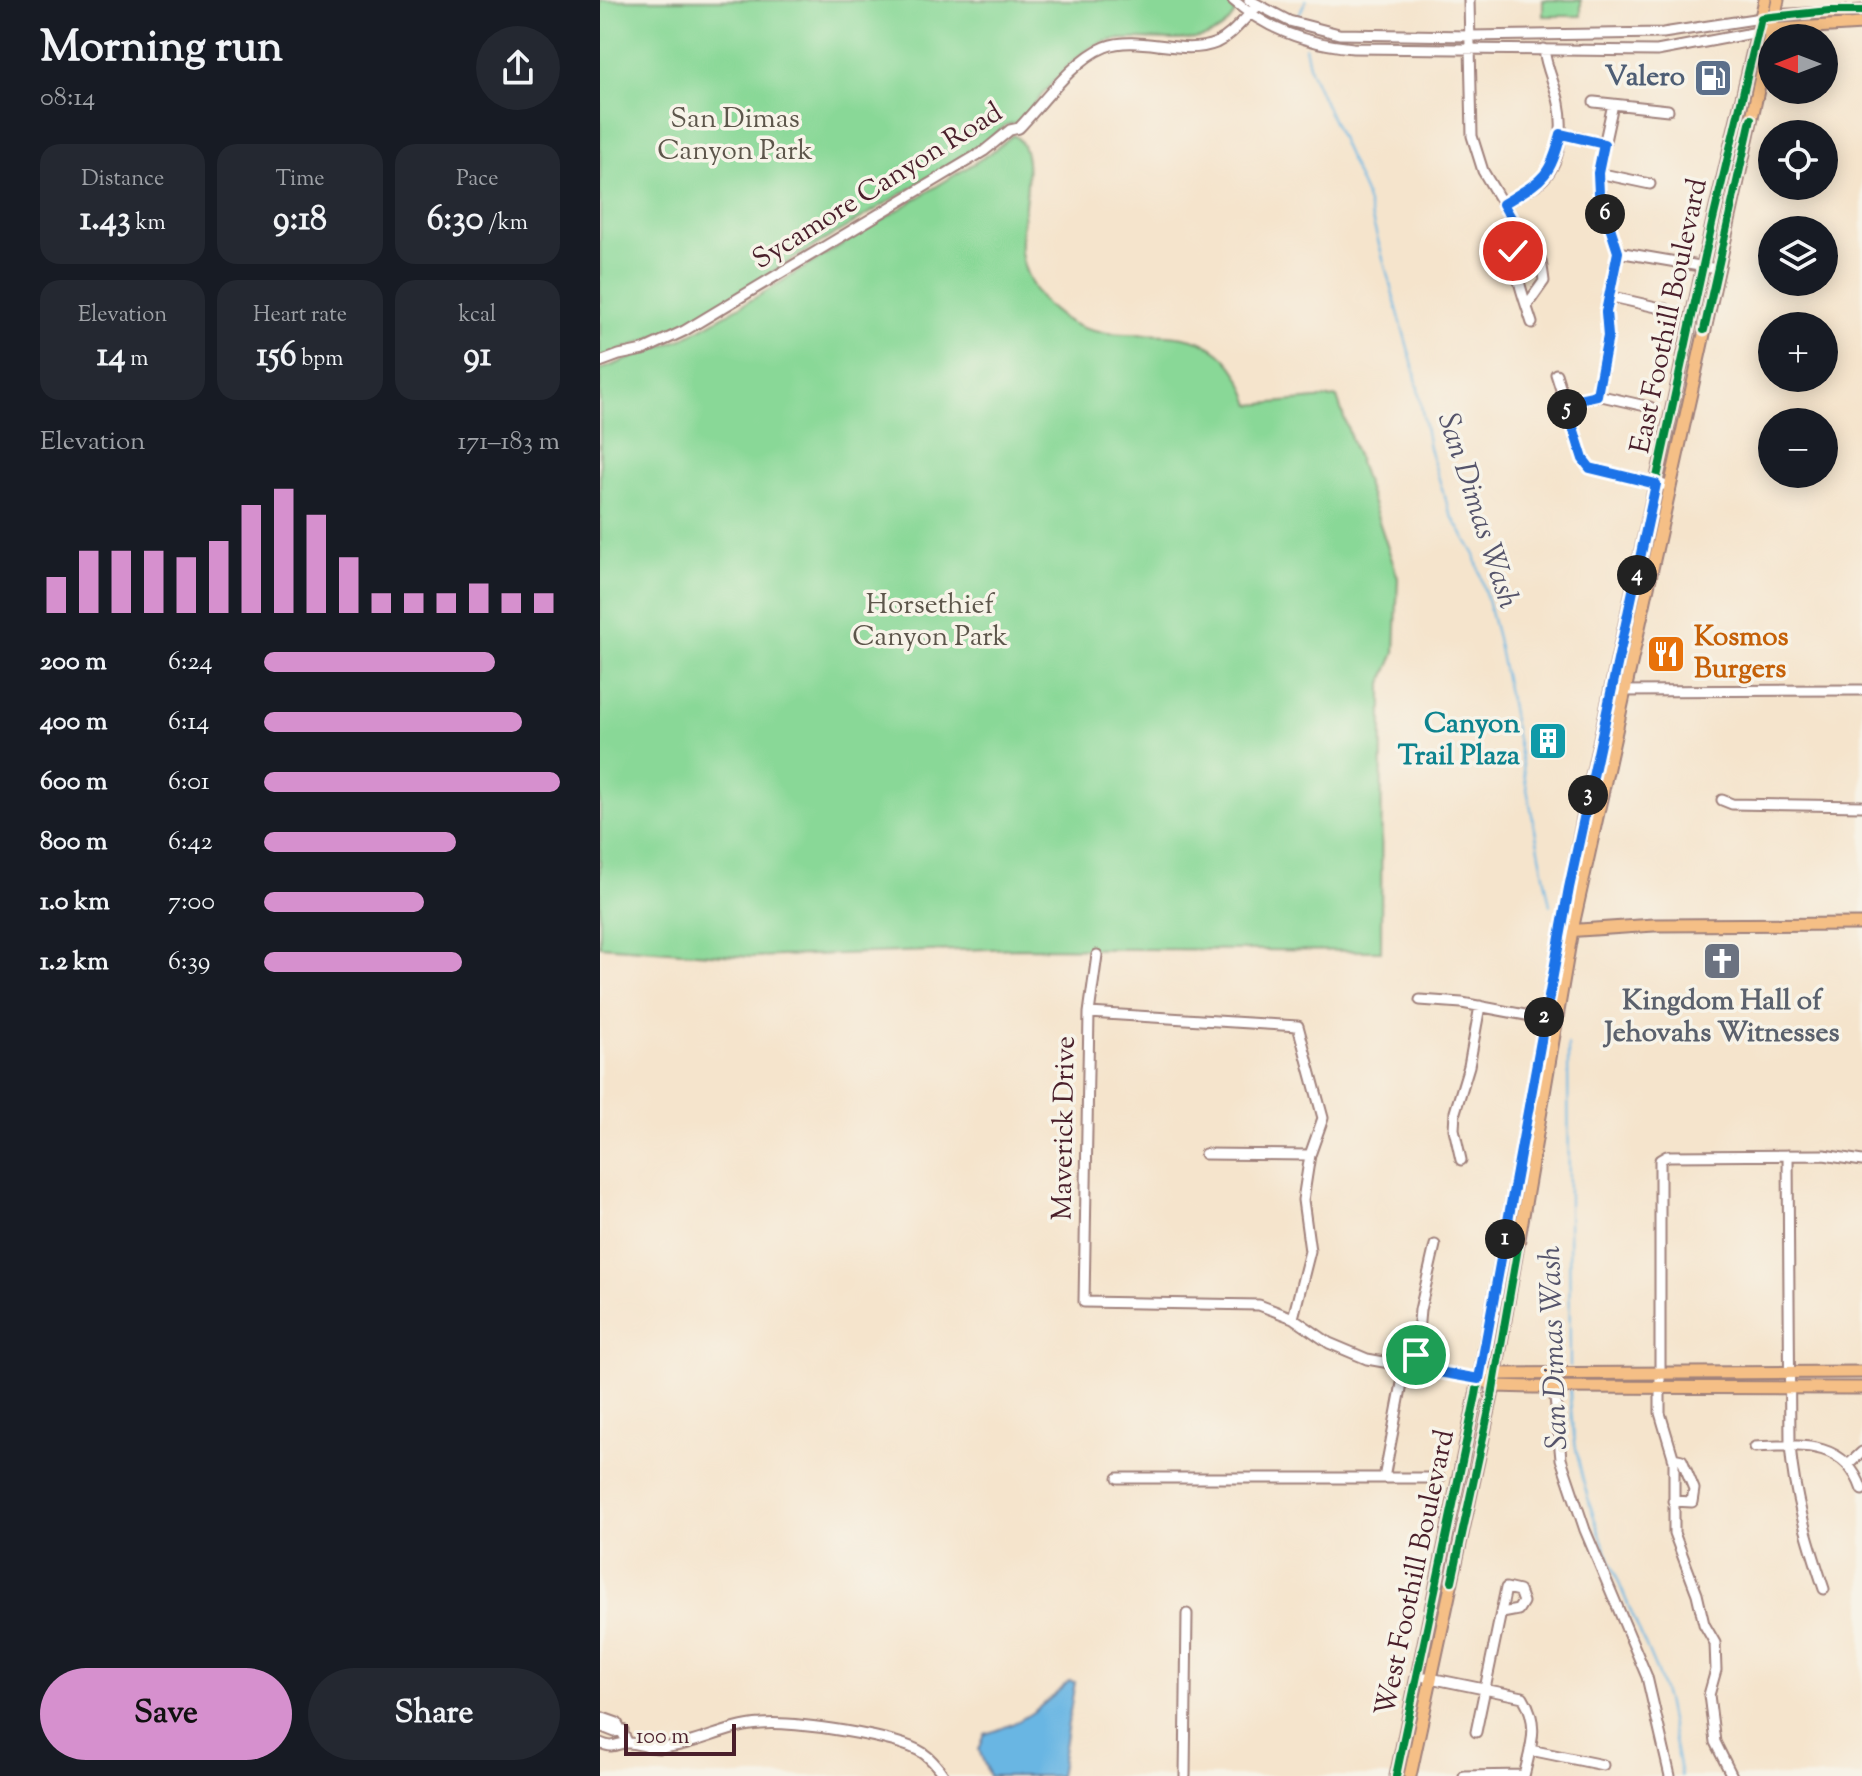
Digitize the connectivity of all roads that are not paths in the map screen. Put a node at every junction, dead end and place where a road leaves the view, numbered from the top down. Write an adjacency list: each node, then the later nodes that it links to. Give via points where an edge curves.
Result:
1 (1233, 0): 7 (street)
2 (1469, 0): 15 (street)
3 (1765, 0): 9 (main road, East Foothill Boulevard)
4 (1778, 0): 8 (main road, East Foothill Boulevard)
5 (1254, 3): 7 (street, Sycamore Canyon Road); 15 (street, via 1289,21 1339,34)
6 (1862, 11): 8 (main road)
7 (1249, 14): 16 (street, via 1279,32 1329,46); 35 (street, Sycamore Canyon Road, via 1214,43 1118,44 1092,54 1019,128 984,151 684,331)
8 (1774, 16): 9 (main road); 11 (main road, East Foothill Boulevard)
9 (1761, 18): 10 (main road, East Foothill Boulevard); 15 (street, via 1663,33)
10 (1760, 24)
11 (1773, 24)
12 (1862, 24): 13 (main road)
13 (1838, 25)
14 (1758, 32): 17 (street, via 1657,51); 29 (main road, East Foothill Boulevard)
15 (1470, 36): 16 (street)
16 (1470, 48): 17 (street); 26 (street, via 1472,136 1483,171)
17 (1544, 49): 22 (street, via 1560,104)
18 (1758, 90): 30 (main road, East Foothill Boulevard)
19 (1594, 102): 20 (street)
20 (1613, 104): 21 (street); 23 (street)
21 (1668, 110)
22 (1561, 134): 23 (street); 26 (street, via 1542,180)
23 (1604, 144): 24 (street)
24 (1598, 173): 25 (street); 28 (street)
25 (1650, 184)
26 (1503, 204): 27 (street)
27 (1518, 230): 32 (street, via 1514,267); 32 (street, via 1535,242 1544,281)
28 (1618, 252): 29 (street); 31 (street)
29 (1703, 267): 30 (street); 40 (main road, East Foothill Boulevard)
30 (1717, 269): 40 (main road, East Foothill Boulevard)
31 (1608, 296): 33 (street); 37 (street, via 1608,336)
32 (1527, 305): 34 (street)
33 (1665, 309)
34 (1532, 323)
35 (600, 362)
36 (1556, 374): 38 (street)
37 (1597, 395): 38 (street); 39 (street)
38 (1565, 402): 40 (street, via 1590,468)
39 (1650, 407)
40 (1662, 485): 41 (main road, East Foothill Boulevard)
41 (1618, 690): 42 (street); 46 (main road, East Foothill Boulevard)
42 (1862, 690)
43 (1722, 800): 44 (street)
44 (1862, 806)
45 (1862, 924): 46 (main road)
46 (1566, 931): 51 (main road, East Foothill Boulevard)
47 (1097, 955): 50 (street, Maverick Drive)
48 (1420, 1000): 49 (street)
49 (1480, 1006): 51 (street); 55 (street, via 1455,1112)
50 (1089, 1013): 53 (street, via 1298,1026 1323,1118); 58 (street, Maverick Drive, via 1084,1302 1259,1305)
51 (1550, 1020): 60 (main road, East Foothill Boulevard); 64 (main road, East Foothill Boulevard)
52 (1205, 1154): 53 (street)
53 (1310, 1155): 58 (street, via 1303,1200 1310,1251)
54 (1788, 1155): 56 (street); 61 (street, via 1660,1160); 62 (street)
55 (1461, 1160)
56 (1862, 1161)
57 (1435, 1245): 59 (street)
58 (1293, 1318): 59 (street, via 1329,1343 1367,1359)
59 (1410, 1367): 64 (street); 76 (street, via 1403,1378)
60 (1496, 1372): 61 (main road); 64 (main road); 65 (main road, West Foothill Boulevard)
61 (1659, 1372): 62 (main road); 67 (street)
62 (1788, 1372): 63 (main road); 68 (street)
63 (1862, 1372)
64 (1479, 1379): 65 (main road); 83 (main road, West Foothill Boulevard)
65 (1494, 1386): 66 (main road); 83 (main road, West Foothill Boulevard)
66 (1564, 1386): 67 (main road); 99 (street, via 1561,1459 1647,1677)
67 (1659, 1386): 68 (main road); 73 (street, via 1660,1413)
68 (1787, 1387): 69 (main road); 70 (street)
69 (1862, 1388)
70 (1790, 1445): 71 (street); 74 (street, via 1830,1451); 80 (street, via 1793,1485)
71 (1755, 1447)
72 (1862, 1452): 74 (street)
73 (1673, 1458): 79 (street); 79 (street, via 1682,1460 1694,1489 1692,1502)
74 (1848, 1465): 78 (street)
75 (1118, 1478): 76 (street)
76 (1384, 1478): 77 (street)
77 (1440, 1478)
78 (1862, 1490)
79 (1673, 1501): 100 (street, via 1674,1533 1715,1643 1716,1670 1709,1695 1715,1742)
80 (1824, 1589)
81 (1502, 1613): 84 (street)
82 (1187, 1614): 94 (street)
83 (1424, 1676): 84 (street); 95 (main road, West Foothill Boulevard); 96 (main road, West Foothill Boulevard)
84 (1486, 1690): 88 (street); 91 (street, via 1523,1697 1533,1713)
85 (600, 1717): 87 (street)
86 (600, 1726): 87 (street)
87 (623, 1730): 90 (street)
88 (1476, 1732)
89 (600, 1743): 90 (street)
90 (628, 1743): 93 (street, via 659,1748 762,1724 798,1726 885,1738 923,1753)
91 (1530, 1750): 92 (street); 98 (street)
92 (1603, 1765)
93 (944, 1776)
94 (1185, 1776)
95 (1396, 1776)
96 (1410, 1776)
97 (1464, 1776): 98 (street)
98 (1524, 1776)
99 (1670, 1776)
100 (1732, 1776)

